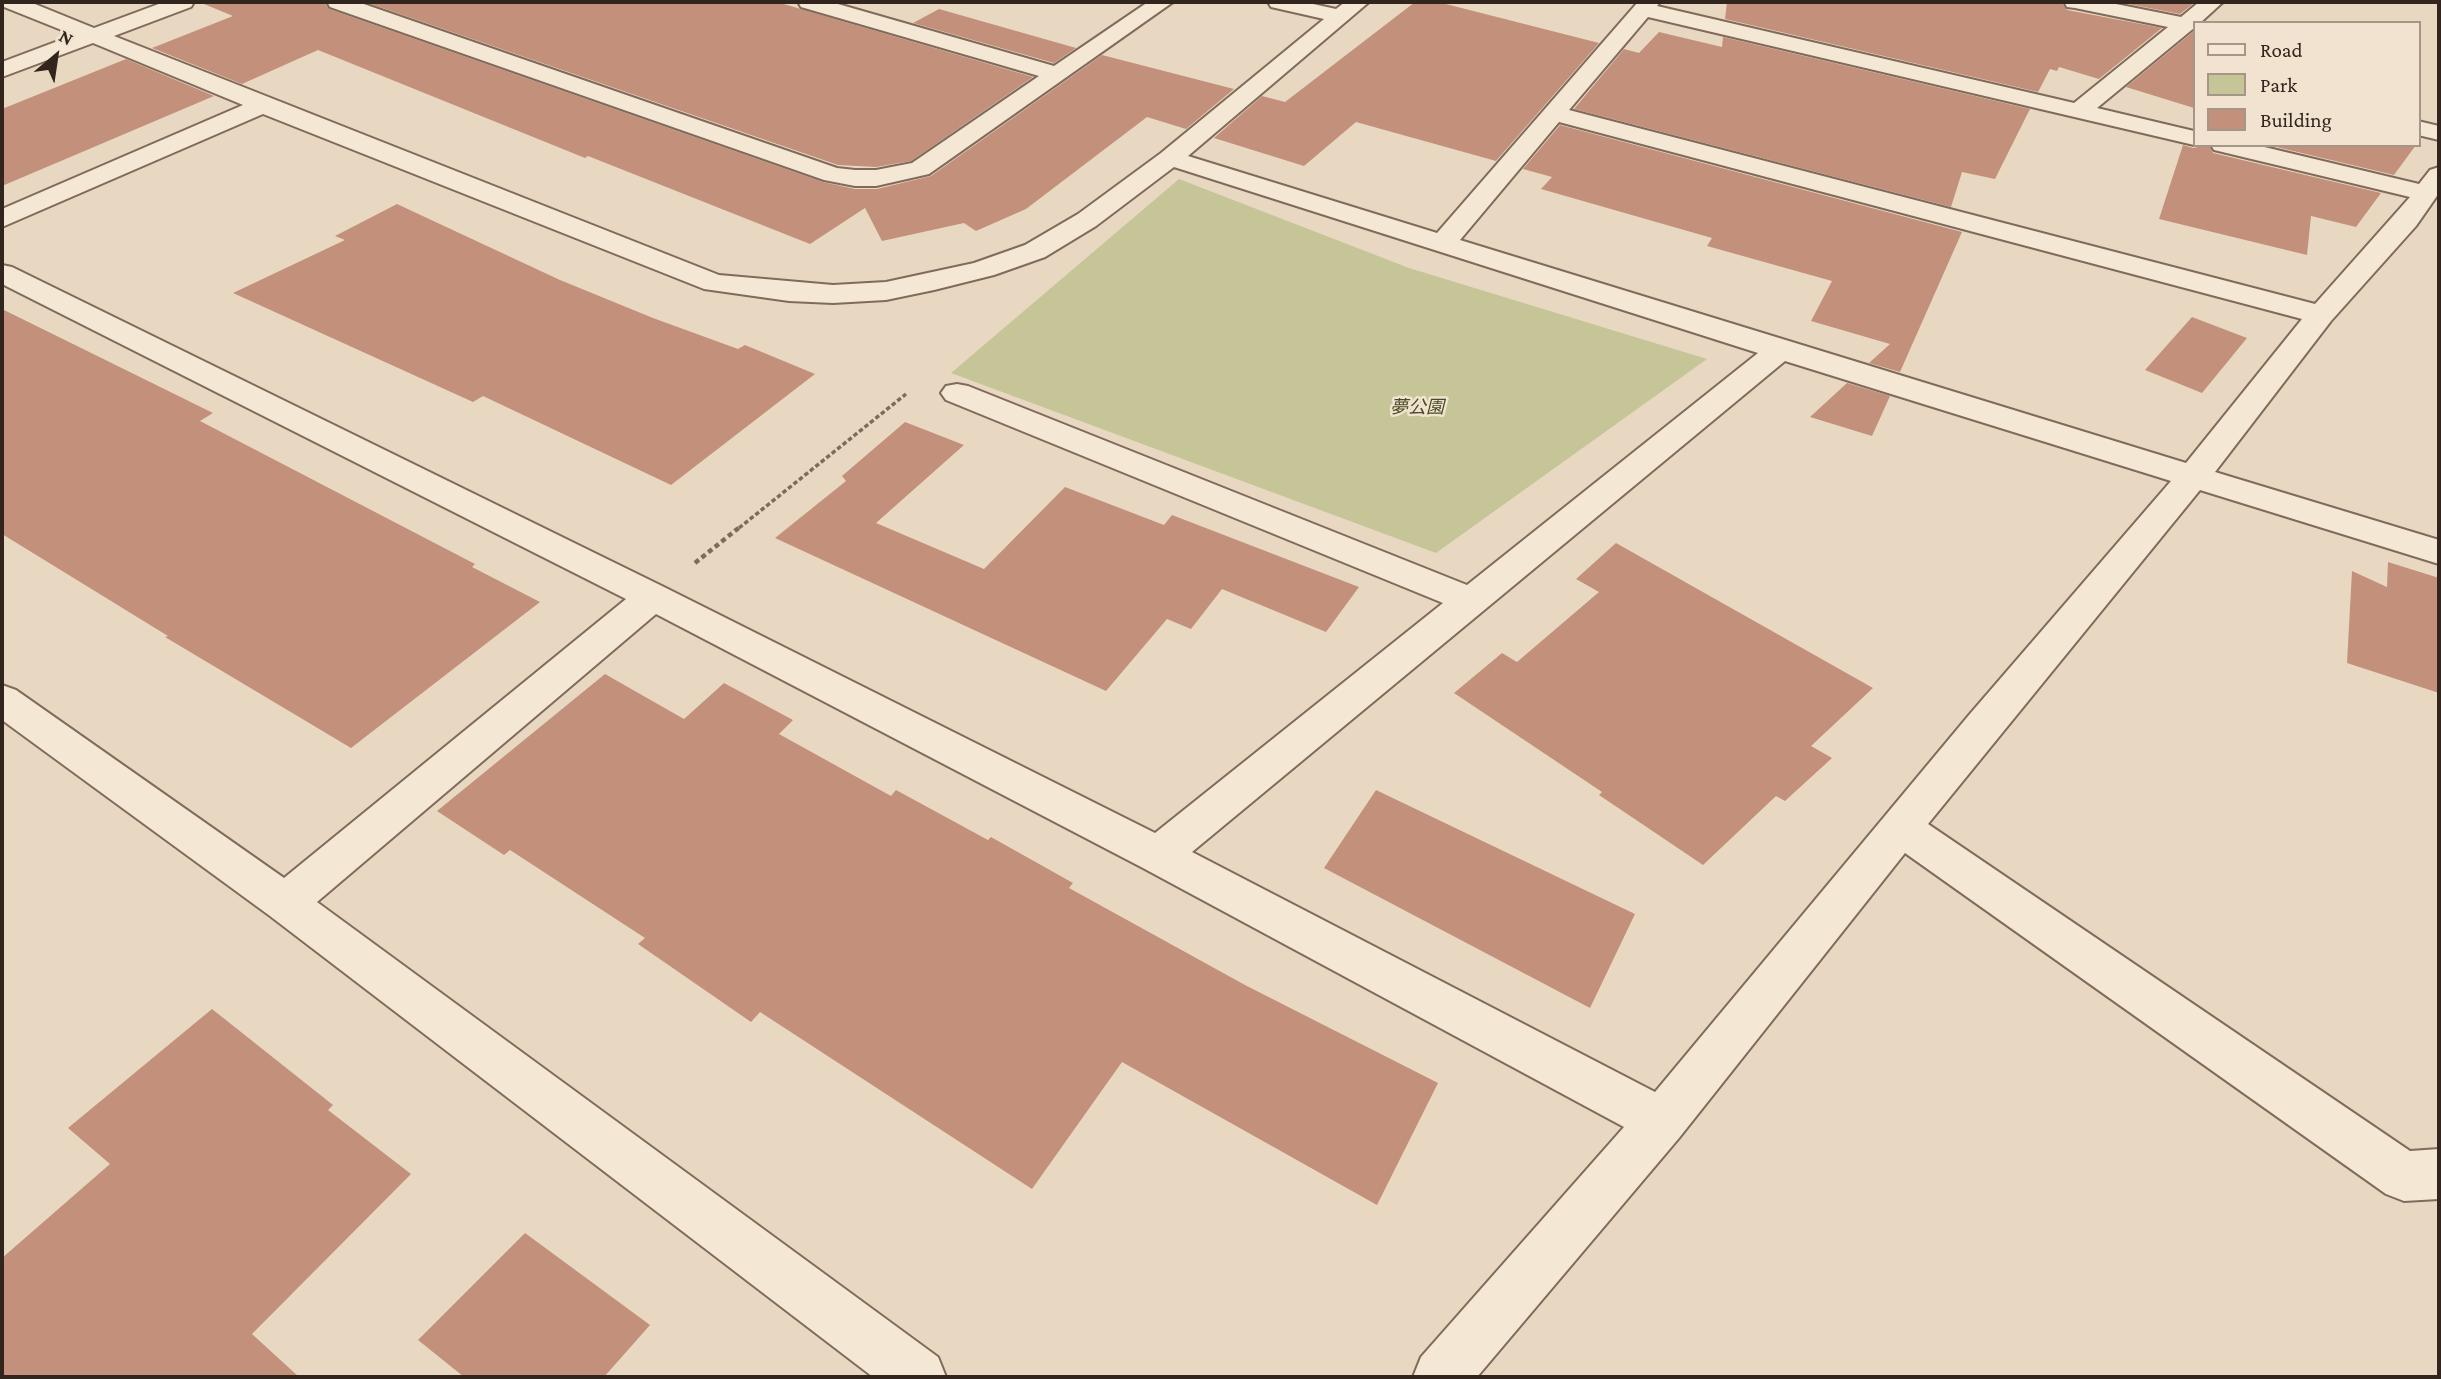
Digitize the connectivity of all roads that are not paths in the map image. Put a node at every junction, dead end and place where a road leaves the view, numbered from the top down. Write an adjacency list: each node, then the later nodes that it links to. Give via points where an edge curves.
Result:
1 (12, 2): 12 (street)
2 (183, 2): 12 (street)
3 (338, 2): 14 (street, via 833,175 855,178 920,169)
4 (809, 2): 14 (street)
5 (1162, 2): 14 (street)
6 (1279, 2): 10 (street)
7 (2075, 2): 11 (street)
8 (2212, 2): 11 (street)
9 (1646, 5): 16 (street); 17 (street)
10 (1349, 9): 22 (street)
11 (2185, 24): 16 (street)
12 (95, 35): 13 (street); 15 (street)
13 (2, 70)
14 (1055, 74)
15 (263, 105): 22 (street, via 714,283 789,292 886,291 984,269 1035,251 1087,220); 24 (street)
16 (2079, 111): 20 (street)
17 (1555, 114): 25 (street); 27 (street)
18 (2420, 128): 19 (street)
19 (2439, 133)
20 (2192, 138)
21 (2230, 147): 23 (street)
22 (1170, 158): 25 (street)
23 (2425, 203): 27 (street)
24 (2, 219)
25 (1442, 244): 28 (street)
26 (2, 273): 32 (street)
27 (2321, 315): 30 (street)
28 (1780, 351): 30 (street); 33 (street)
29 (957, 393): 33 (street)
30 (2193, 477): 31 (street); 35 (street)
31 (2439, 552)
32 (653, 597): 36 (street); 37 (street)
33 (1472, 601): 36 (street)
34 (2, 700): 37 (street)
35 (1900, 827): 38 (street); 39 (street)
36 (1158, 855): 38 (street)
37 (285, 903): 40 (street)
38 (1662, 1121): 41 (street)
39 (2427, 1184)
40 (918, 1377)
41 (1441, 1377)

